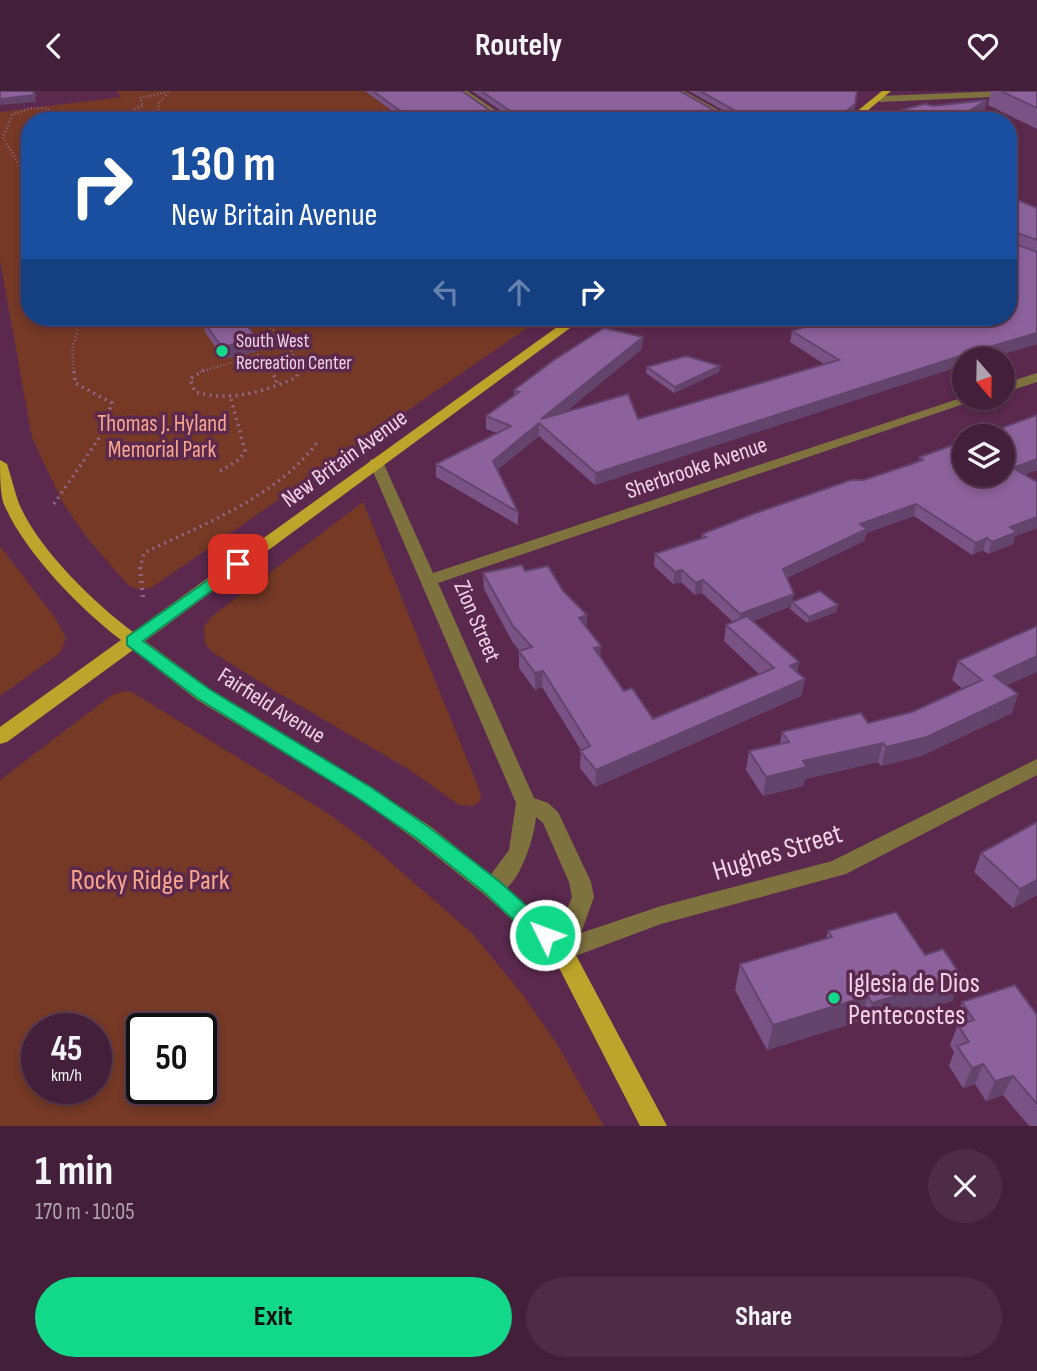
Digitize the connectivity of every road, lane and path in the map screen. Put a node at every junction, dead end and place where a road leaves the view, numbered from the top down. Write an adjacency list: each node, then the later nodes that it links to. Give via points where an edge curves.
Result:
1 (172, 91): 8 (path, via 140,98 143,106); 9 (path, via 161,98)
2 (461, 91): 10 (street)
3 (678, 91): 11 (street)
4 (887, 91): 6 (main road)
5 (1037, 92): 6 (street)
6 (880, 99): 12 (main road)
7 (51, 112): 13 (path, via 30,107 12,115 3,137)
8 (127, 112)
9 (159, 112)
10 (493, 112)
11 (717, 112)
12 (862, 112)
13 (21, 167)
14 (79, 326): 26 (path, via 72,349 75,383 112,403 98,440)
15 (267, 326): 20 (path, via 279,332 289,348 297,377 277,387)
16 (566, 326): 23 (main road, New Britain Avenue)
17 (1037, 377): 19 (street)
18 (275, 384): 20 (path, via 258,355 210,367 190,379 195,393)
19 (1015, 385)
20 (230, 395): 25 (path, via 245,451)
21 (952, 405): 27 (street, Sherbrooke Avenue)
22 (319, 440): 28 (path, via 284,479 144,553 140,564)
23 (376, 462): 27 (street, Zion Street); 29 (main road, New Britain Avenue)
24 (0, 464): 29 (main road, Fairfield Avenue, via 11,503 50,562 97,614)
25 (220, 471)
26 (54, 504)
27 (430, 580): 32 (street, Zion Street)
28 (143, 599)
29 (132, 641): 30 (main road, New Britain Avenue); 33 (main road, Fairfield Avenue, via 203,694 365,793)
30 (0, 737)
31 (1037, 766): 34 (street, Hughes Street, via 838,868 661,915)
32 (526, 803): 33 (street, Zion Street, via 525,841 515,864); 34 (street, via 551,818 580,881 583,897)
33 (492, 888): 34 (main road, Fairfield Avenue)
34 (562, 951): 35 (main road)
35 (654, 1126)

